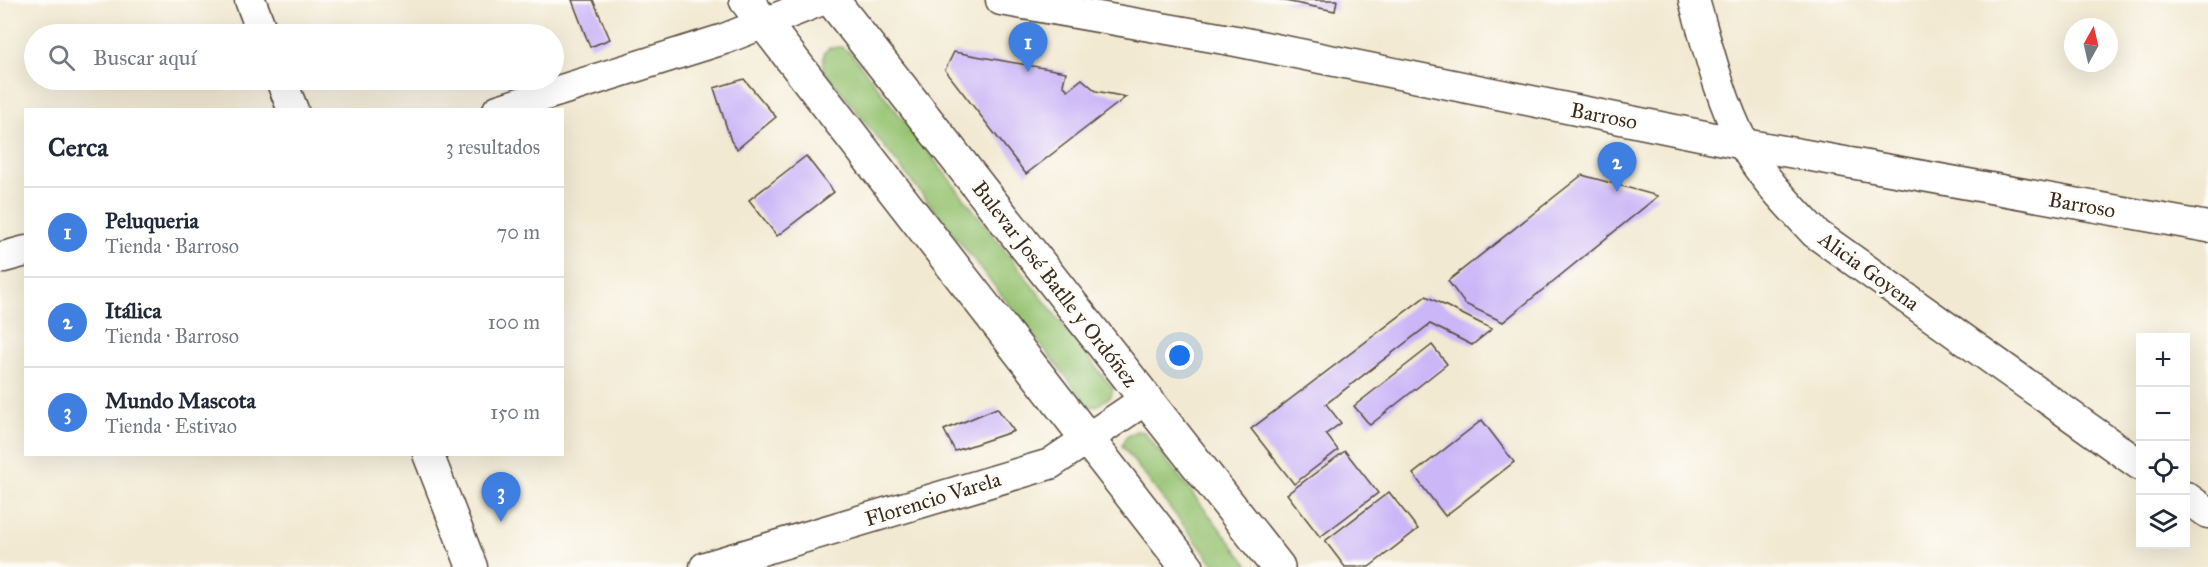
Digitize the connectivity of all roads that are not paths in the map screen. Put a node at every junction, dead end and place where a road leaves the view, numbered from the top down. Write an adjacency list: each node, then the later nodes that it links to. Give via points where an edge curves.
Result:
1 (250, 0): 7 (street)
2 (822, 0): 6 (street)
3 (832, 0): 17 (main road, Bulevar José Batlle y Ordóñez)
4 (1001, 0): 13 (street, Barroso, via 1236,41)
5 (1694, 0): 13 (street, Alicia Goyena, via 1726,103)
6 (756, 12): 8 (street); 18 (main road)
7 (259, 24)
8 (564, 85)
9 (285, 90): 11 (street)
10 (551, 90): 12 (street)
11 (292, 108)
12 (503, 108)
13 (1744, 144): 14 (street, Barroso); 20 (street, Alicia Goyena, via 1761,172 1815,233)
14 (2208, 227)
15 (24, 252): 16 (street)
16 (0, 258)
17 (1146, 399): 18 (street, Florencio Varela); 26 (main road, Bulevar José Batlle y Ordóñez)
18 (1088, 440): 24 (street, Florencio Varela, via 1050,464); 25 (main road)
19 (429, 456): 23 (street)
20 (2136, 462)
21 (2190, 500): 22 (street)
22 (2208, 513)
23 (472, 567)
24 (705, 567)
25 (1187, 567)
26 (1278, 567)

